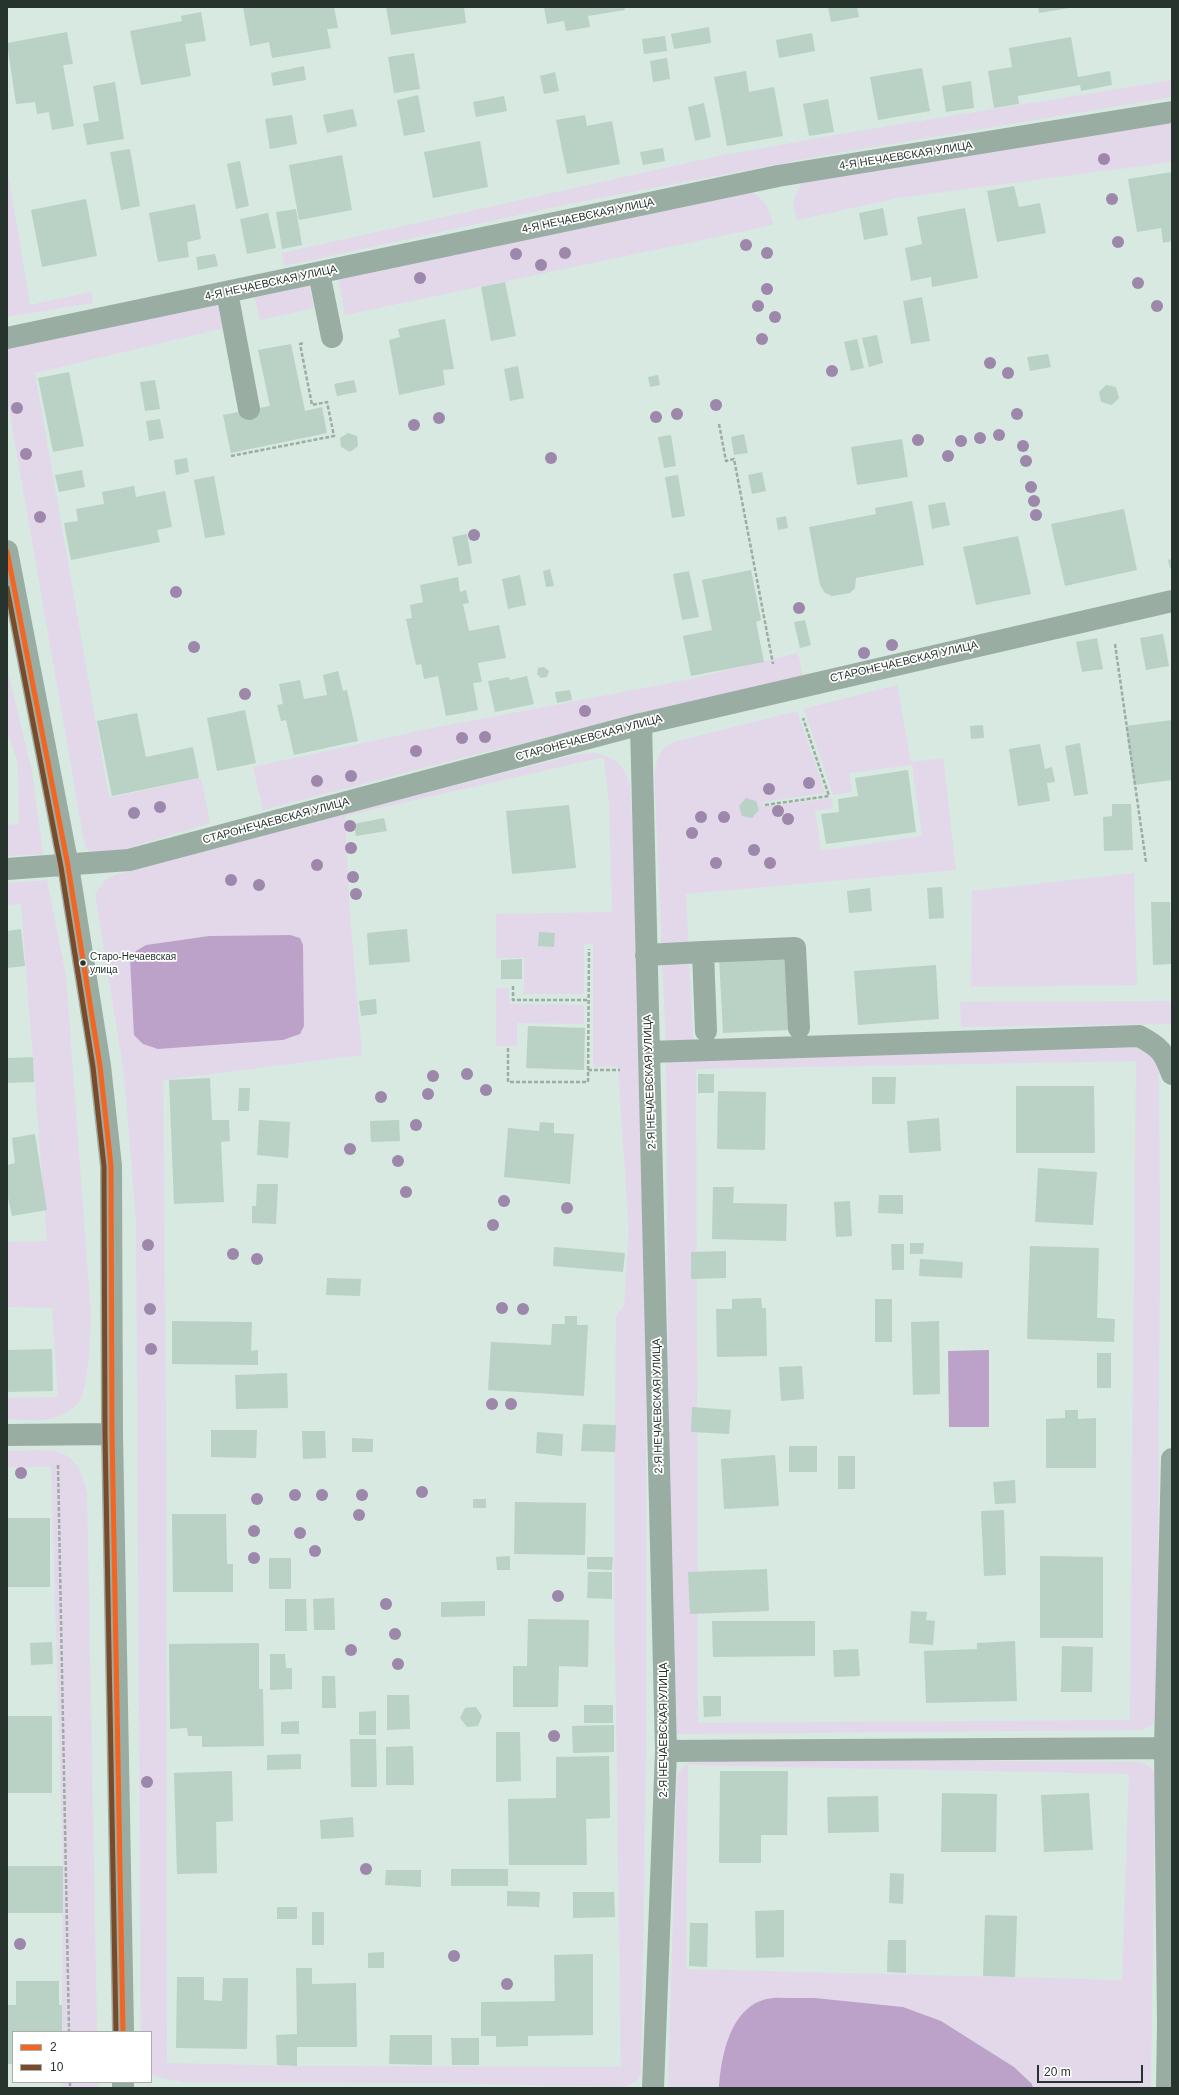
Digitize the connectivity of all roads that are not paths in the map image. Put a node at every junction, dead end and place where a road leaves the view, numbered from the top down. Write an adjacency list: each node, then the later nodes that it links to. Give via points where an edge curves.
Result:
1 (1172, 112): 2 (street, 4-Я НЕЧАЕВСКАЯ УЛИЦА, via 778,176)
2 (319, 273): 3 (street, 4-Я НЕЧАЕВСКАЯ УЛИЦА); 4 (street)
3 (227, 292): 5 (street, 4-Я НЕЧАЕВСКАЯ УЛИЦА); 6 (street)
4 (332, 337)
5 (7, 338)
6 (249, 409)
7 (7, 551): 10 (street)
8 (1172, 601): 9 (street, СТАРОНЕЧАЕВСКАЯ УЛИЦА)
9 (641, 724): 10 (street, СТАРОНЕЧАЕВСКАЯ УЛИЦА, via 129,860); 13 (street, 2-Я НЕЧАЕВСКАЯ УЛИЦА)
10 (68, 866): 11 (street, СТАРОНЕЧАЕВСКАЯ УЛИЦА); 18 (street, via 100,1066 111,1166)
11 (7, 869)
12 (703, 952): 13 (street); 14 (street, via 795,948); 15 (street)
13 (646, 955): 16 (street, 2-Я НЕЧАЕВСКАЯ УЛИЦА)
14 (799, 1028)
15 (706, 1032)
16 (649, 1052): 17 (street, via 1139,1036 1153,1043 1165,1055); 22 (street, 2-Я НЕЧАЕВСКАЯ УЛИЦА)
17 (1172, 1074)
18 (112, 1434): 19 (street); 24 (street)
19 (7, 1435)
20 (1172, 1460): 21 (street)
21 (1169, 1748): 22 (street); 23 (street)
22 (666, 1751): 25 (street, 2-Я НЕЧАЕВСКАЯ УЛИЦА)
23 (1170, 2023): 26 (street)
24 (122, 2031)
25 (653, 2088)
26 (1167, 2088)

